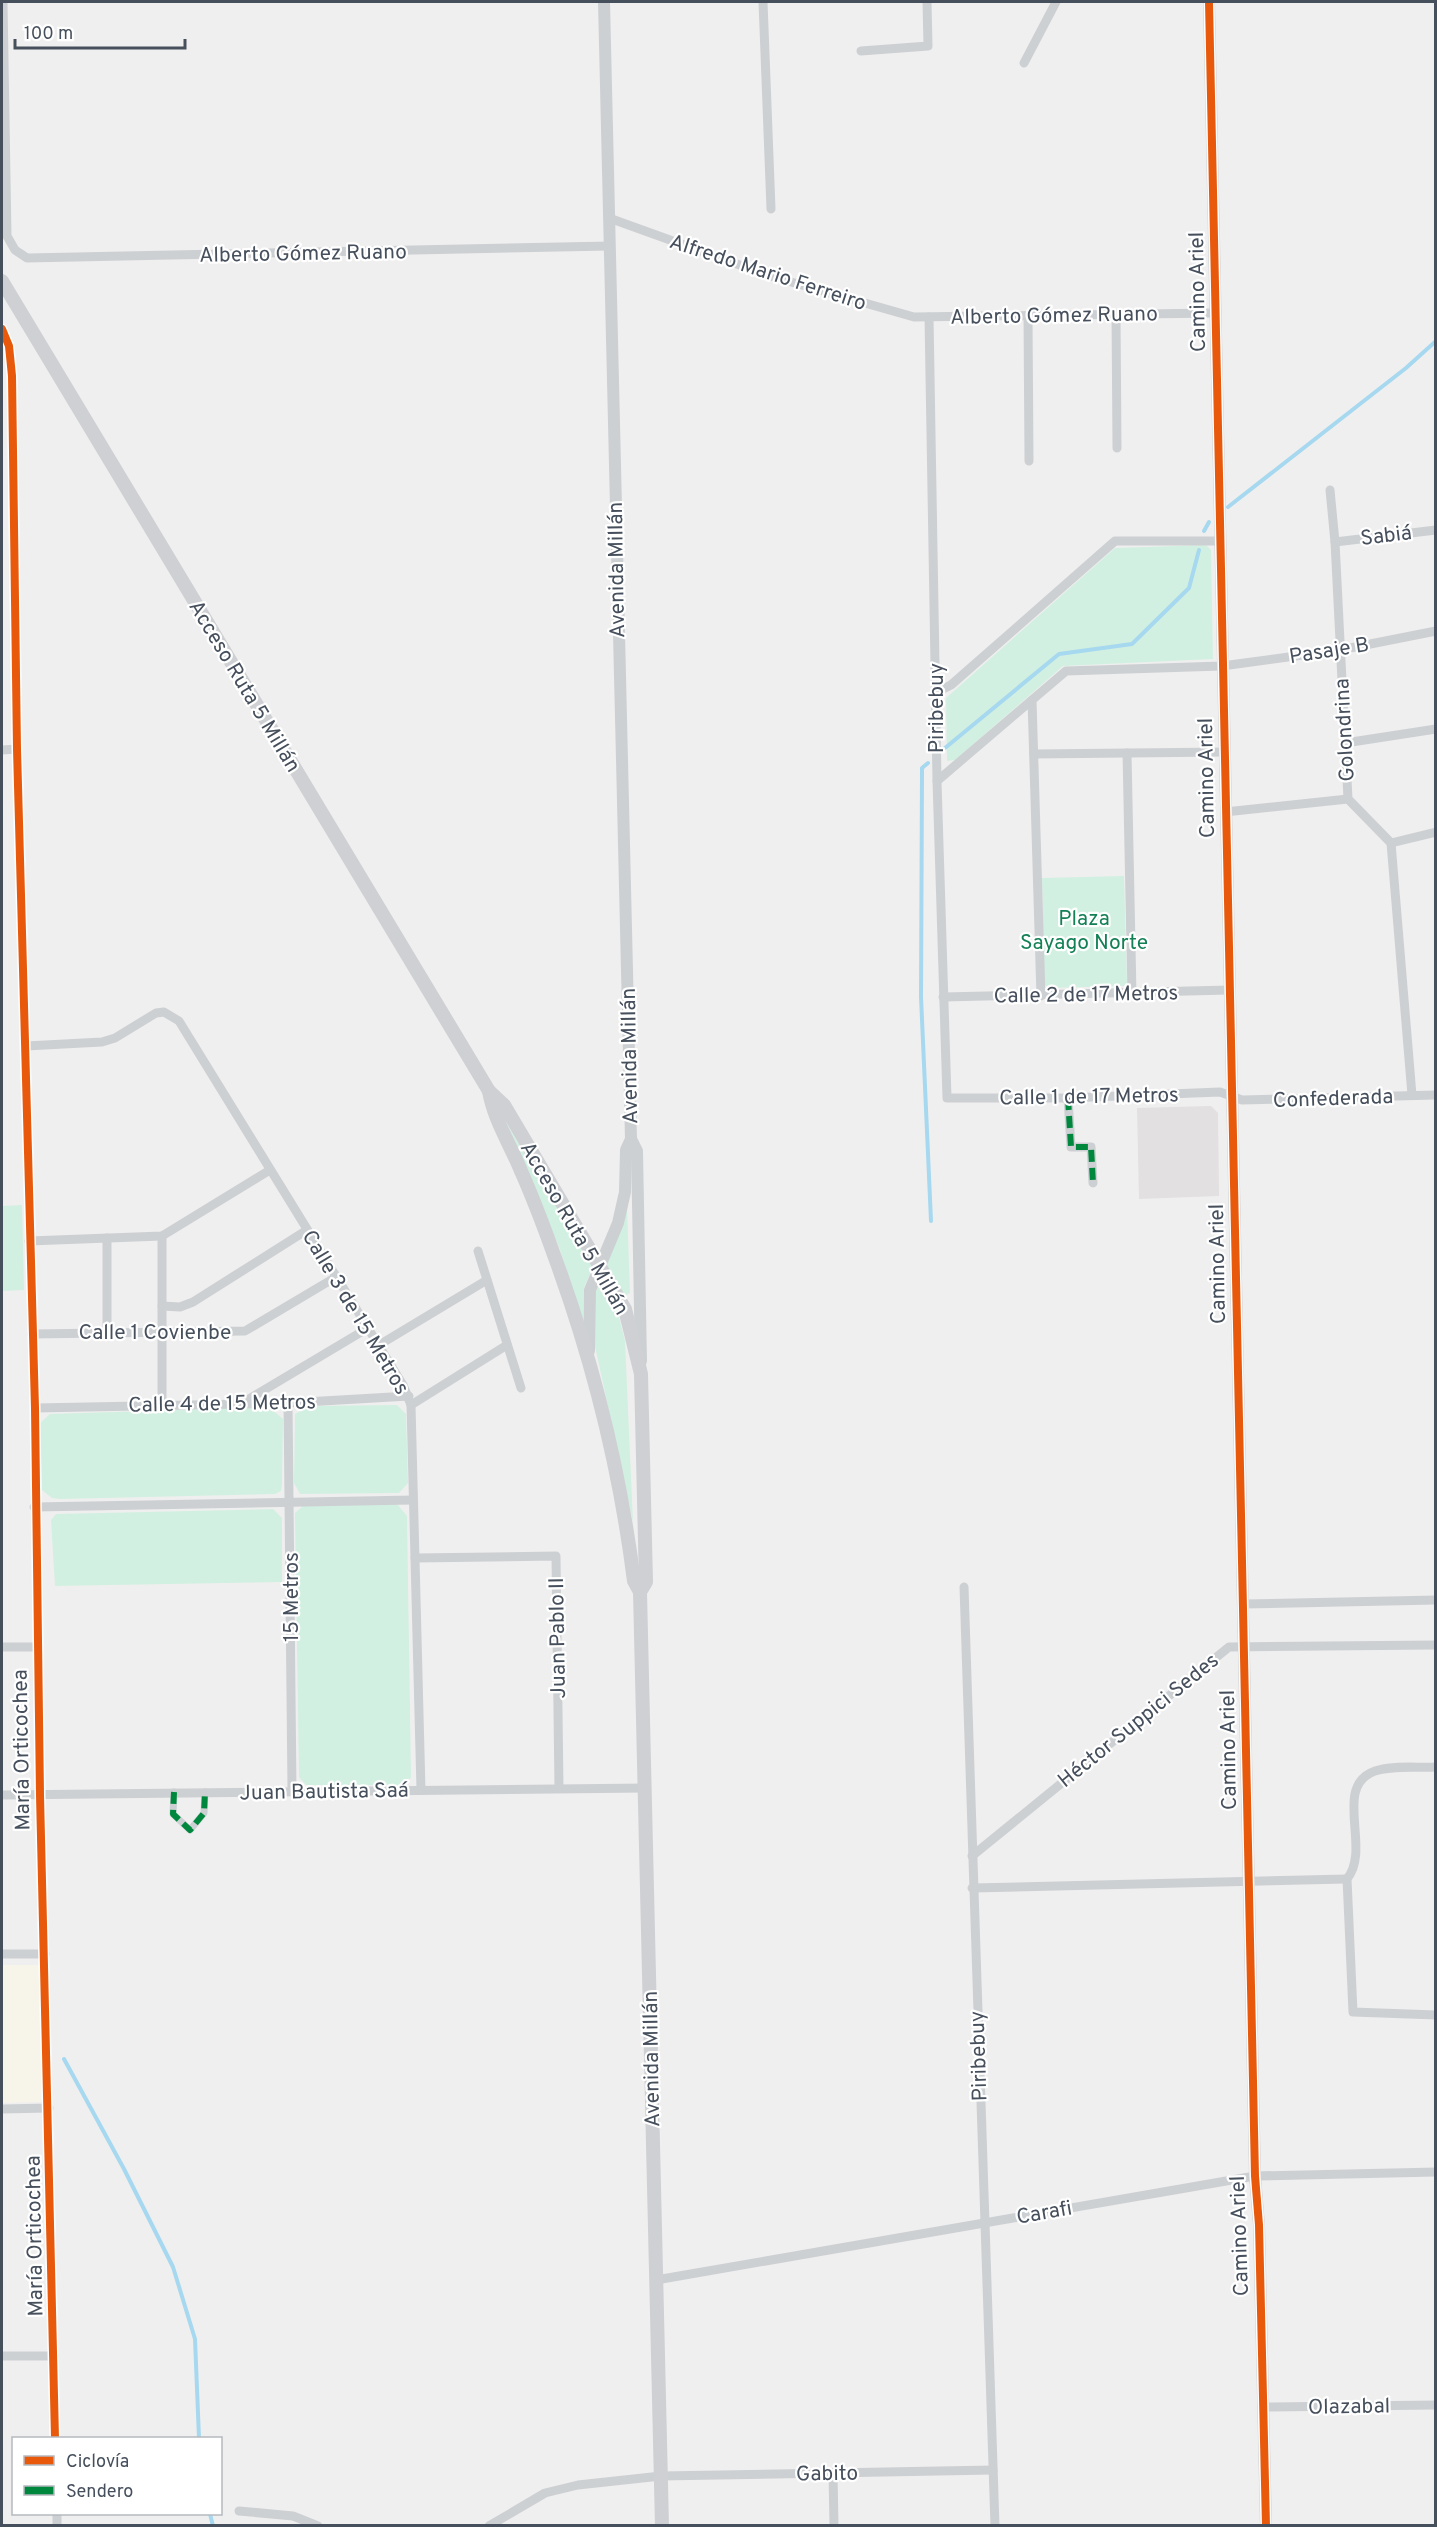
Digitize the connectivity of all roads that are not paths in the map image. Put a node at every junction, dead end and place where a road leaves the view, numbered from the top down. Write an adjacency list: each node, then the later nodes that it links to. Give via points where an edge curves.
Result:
1 (3, 2): 11 (street, Alberto Gómez Ruano, via 7,236 15,250 27,258)
2 (603, 2): 10 (street, Avenida Millán)
3 (762, 2): 9 (street)
4 (927, 2): 7 (street, via 928,46)
5 (1056, 2): 8 (street)
6 (1209, 2): 13 (street, Camino Ariel)
7 (861, 51)
8 (1024, 63)
9 (771, 209)
10 (609, 218): 11 (street, Avenida Millán); 16 (street, Alfredo Mario Ferreiro, via 770,276 914,317)
11 (610, 246): 52 (street, Avenida Millán)
12 (2, 281): 46 (main road, Acceso Ruta 5 Millán)
13 (1215, 313): 14 (street, Alberto Gómez Ruano); 22 (street, Camino Ariel)
14 (1116, 314): 15 (street, Alberto Gómez Ruano); 18 (street)
15 (1028, 316): 16 (street, Alberto Gómez Ruano); 19 (street)
16 (929, 317): 27 (street, Piribebuy)
17 (2, 329): 31 (street, María Orticochea, via 9,346 12,376)
18 (1117, 448)
19 (1029, 461)
20 (1330, 490): 23 (street, Golondrina)
21 (1436, 530): 23 (street, Sabiá)
22 (1219, 541): 26 (street, Camino Ariel); 27 (street, via 1115,541 951,685)
23 (1335, 542): 25 (street, Golondrina)
24 (1436, 631): 25 (street, Pasaje B)
25 (1340, 650): 26 (street, Pasaje B); 30 (street, Golondrina)
26 (1222, 666): 28 (street, Pasaje B, via 1072,669); 33 (street, Camino Ariel)
27 (937, 692): 36 (street, Piribebuy)
28 (1032, 700): 35 (street); 36 (street, Pasaje B)
29 (1436, 729): 30 (street)
30 (1345, 743): 37 (street, Golondrina)
31 (17, 749): 32 (street); 45 (street, María Orticochea)
32 (2, 750)
33 (1224, 752): 34 (street); 38 (street, Camino Ariel)
34 (1127, 753): 35 (street); 42 (street)
35 (1034, 754): 43 (street)
36 (937, 781): 44 (street, Piribebuy)
37 (1348, 799): 38 (street); 40 (street, Golondrina)
38 (1225, 812): 41 (street, Camino Ariel)
39 (1436, 832): 40 (street)
40 (1391, 843): 47 (street)
41 (1229, 990): 42 (street, Calle 2 de 17 Metros); 49 (street, Camino Ariel)
42 (1132, 994): 43 (street, Calle 2 de 17 Metros)
43 (1041, 996): 44 (street, Calle 2 de 17 Metros)
44 (943, 997): 50 (street, Piribebuy)
45 (26, 1046): 53 (street, Calle 3 de 15 Metros, via 102,1042 156,1013 173,1015); 58 (street, María Orticochea)
46 (489, 1091): 60 (main road, Acceso Ruta 5 Millán, via 504,1105); 70 (main road, Acceso Ruta 5 Millán, via 492,1109 554,1254)
47 (1412, 1095): 48 (street, Confederada); 49 (street, Confederada, via 1242,1100)
48 (1436, 1095)
49 (1231, 1096): 51 (street, Calle 1 de 17 Metros, via 1220,1092); 85 (street, Camino Ariel)
50 (947, 1098): 51 (street, Calle 1 de 17 Metros)
51 (1068, 1098): 54 (street, via 1071,1148 1091,1147)
52 (631, 1139): 60 (street, Avenida Millán, via 626,1150 625,1192 618,1223); 71 (street, Avenida Millán, via 637,1150)
53 (270, 1170): 55 (street, Calle 3 de 15 Metros); 56 (street)
54 (1093, 1183)
55 (307, 1230): 61 (street, Calle 3 de 15 Metros); 63 (street, via 193,1302 180,1307)
56 (162, 1236): 57 (street); 63 (street)
57 (107, 1238): 58 (street); 65 (street)
58 (29, 1241): 67 (street, María Orticochea)
59 (478, 1251): 62 (street)
60 (600, 1263): 70 (street, Avenida Millán, via 590,1290); 71 (main road, Acceso Ruta 5 Millán, via 625,1309)
61 (336, 1277): 64 (street, Calle 3 de 15 Metros); 66 (street, Calle 1 Covienbe, via 245,1331)
62 (487, 1280): 68 (street); 69 (street)
63 (162, 1306): 66 (street)
64 (368, 1328): 68 (street, Calle 3 de 15 Metros); 74 (street)
65 (106, 1331): 66 (street, Calle 1 Covienbe); 67 (street, Calle 1 Covienbe)
66 (163, 1333): 76 (street)
67 (32, 1334): 77 (street, María Orticochea)
68 (379, 1345): 73 (street, Calle 3 de 15 Metros)
69 (507, 1345): 72 (street); 73 (street)
70 (590, 1365): 83 (main road, Avenida Millán, via 620,1488 634,1581)
71 (641, 1374): 83 (main road, Avenida Millán, via 646,1582)
72 (521, 1388)
73 (410, 1401): 75 (street, Calle 4 de 15 Metros); 78 (street, Calle 3 de 15 Metros)
74 (243, 1403): 75 (street, Calle 4 de 15 Metros); 76 (street, Calle 4 de 15 Metros)
75 (288, 1403): 79 (street, 15 Metros)
76 (162, 1404): 77 (street, Calle 4 de 15 Metros)
77 (35, 1408): 80 (street, María Orticochea)
78 (413, 1500): 79 (street); 81 (street, Calle 3 de 15 Metros)
79 (290, 1501): 80 (street); 94 (street, 15 Metros)
80 (34, 1507): 89 (street, María Orticochea)
81 (415, 1558): 91 (street, Juan Pablo II, via 556,1556); 93 (street, Calle 3 de 15 Metros)
82 (964, 1587): 99 (street, Piribebuy)
83 (640, 1592): 92 (main road, Avenida Millán)
84 (1436, 1600): 85 (street)
85 (1243, 1604): 87 (street, Camino Ariel)
86 (1436, 1644): 87 (street, Héctor Suppici Sedes)
87 (1244, 1646): 99 (street, Héctor Suppici Sedes, via 1229,1647); 101 (street, Camino Ariel)
88 (2, 1647): 89 (street)
89 (37, 1647): 98 (street, María Orticochea)
90 (1436, 1767): 100 (street, via 1378,1770 1364,1778 1354,1791 1357,1863)
91 (559, 1788): 92 (street, Juan Bautista Saá); 93 (street, Juan Bautista Saá)
92 (646, 1788): 111 (main road, Avenida Millán)
93 (421, 1790): 94 (street, Juan Bautista Saá)
94 (292, 1791): 96 (street, Juan Bautista Saá)
95 (174, 1792): 96 (street, Juan Bautista Saá); 96 (street, via 173,1814 190,1830 204,1813); 98 (street, Juan Bautista Saá)
96 (204, 1792)
97 (2, 1795): 98 (street, Juan Bautista Saá)
98 (40, 1795): 104 (street, María Orticochea)
99 (972, 1856): 102 (street, Piribebuy)
100 (1347, 1879): 101 (street); 105 (street, via 1353,2012)
101 (1250, 1882): 102 (street); 109 (street, Camino Ariel)
102 (972, 1888): 110 (street, Piribebuy)
103 (2, 1954): 104 (street)
104 (45, 1954): 106 (street, María Orticochea)
105 (1436, 2015)
106 (49, 2108): 107 (street); 113 (street, María Orticochea)
107 (2, 2109)
108 (1436, 2172): 109 (street, Carafi)
109 (1255, 2176): 110 (street, Carafi); 115 (street, Camino Ariel)
110 (984, 2223): 111 (street, Carafi); 117 (street, Piribebuy)
111 (656, 2280): 119 (main road, Avenida Millán)
112 (2, 2356): 113 (street)
113 (54, 2356): 116 (street, María Orticochea)
114 (1436, 2405): 115 (street, Olazabal)
115 (1262, 2407): 126 (street, Camino Ariel)
116 (56, 2437)
117 (993, 2470): 118 (street, Gabito); 125 (street, Piribebuy)
118 (834, 2473): 119 (street, Gabito); 124 (street)
119 (661, 2476): 122 (street, Gabito, via 552,2491); 123 (main road, Avenida Millán)
120 (239, 2511): 121 (street, via 293,2516)
121 (318, 2526)
122 (489, 2526)
123 (662, 2526)
124 (834, 2526)
125 (995, 2526)
126 (1266, 2526)

